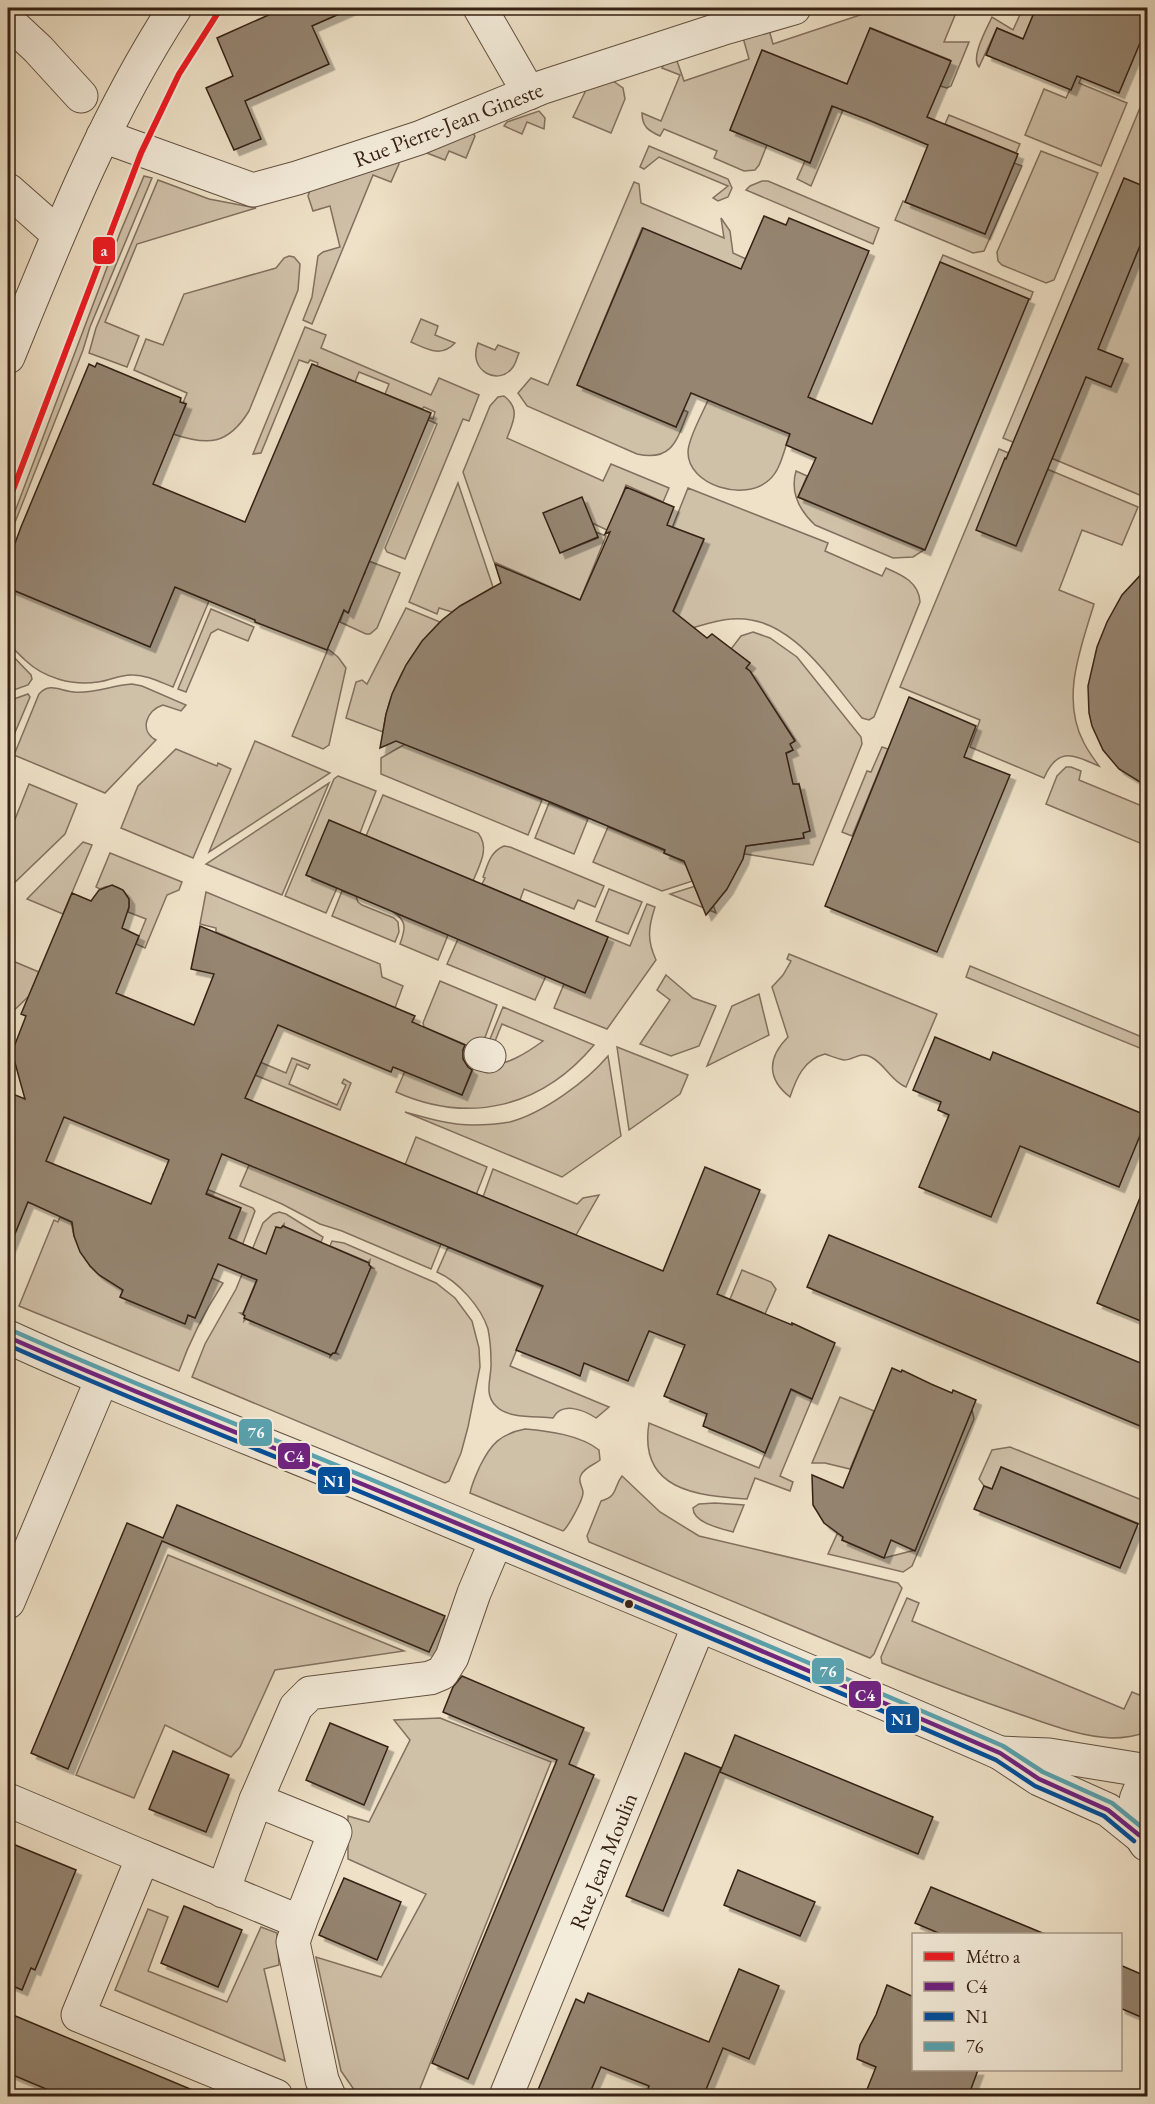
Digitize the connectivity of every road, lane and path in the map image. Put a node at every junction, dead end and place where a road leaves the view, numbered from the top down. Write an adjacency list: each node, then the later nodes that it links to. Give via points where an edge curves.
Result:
1 (175, 8): 7 (street, via 149,48)
2 (480, 8): 5 (street)
3 (794, 8): 5 (street, Rue Pierre-Jean Gineste)
4 (8, 21): 6 (street)
5 (529, 93): 7 (street, Rue Pierre-Jean Gineste, via 419,138 253,190)
6 (81, 96)
7 (103, 136): 9 (street)
8 (8, 190): 9 (street)
9 (58, 234): 10 (street)
10 (8, 357)
11 (8, 1337): 12 (street)
12 (102, 1379): 13 (street); 14 (street)
13 (496, 1541): 15 (street); 20 (street, via 452,1657 442,1673 430,1678 310,1693 296,1707)
14 (8, 1602)
15 (699, 1625): 16 (street); 27 (street, Rue Jean Moulin)
16 (1000, 1753): 17 (street, via 1049,1755); 21 (street, via 1039,1779 1108,1810)
17 (1148, 1771)
18 (1148, 1781): 21 (street, via 1136,1800 1134,1818)
19 (8, 1800): 22 (street)
20 (256, 1800): 23 (street); 24 (street, via 335,1832)
21 (1143, 1840)
22 (143, 1857): 23 (street); 25 (street, via 78,2015)
23 (223, 1891): 24 (street)
24 (300, 1922): 26 (street, via 293,1942 322,2080)
25 (276, 2097)
26 (330, 2097)
27 (506, 2097)

